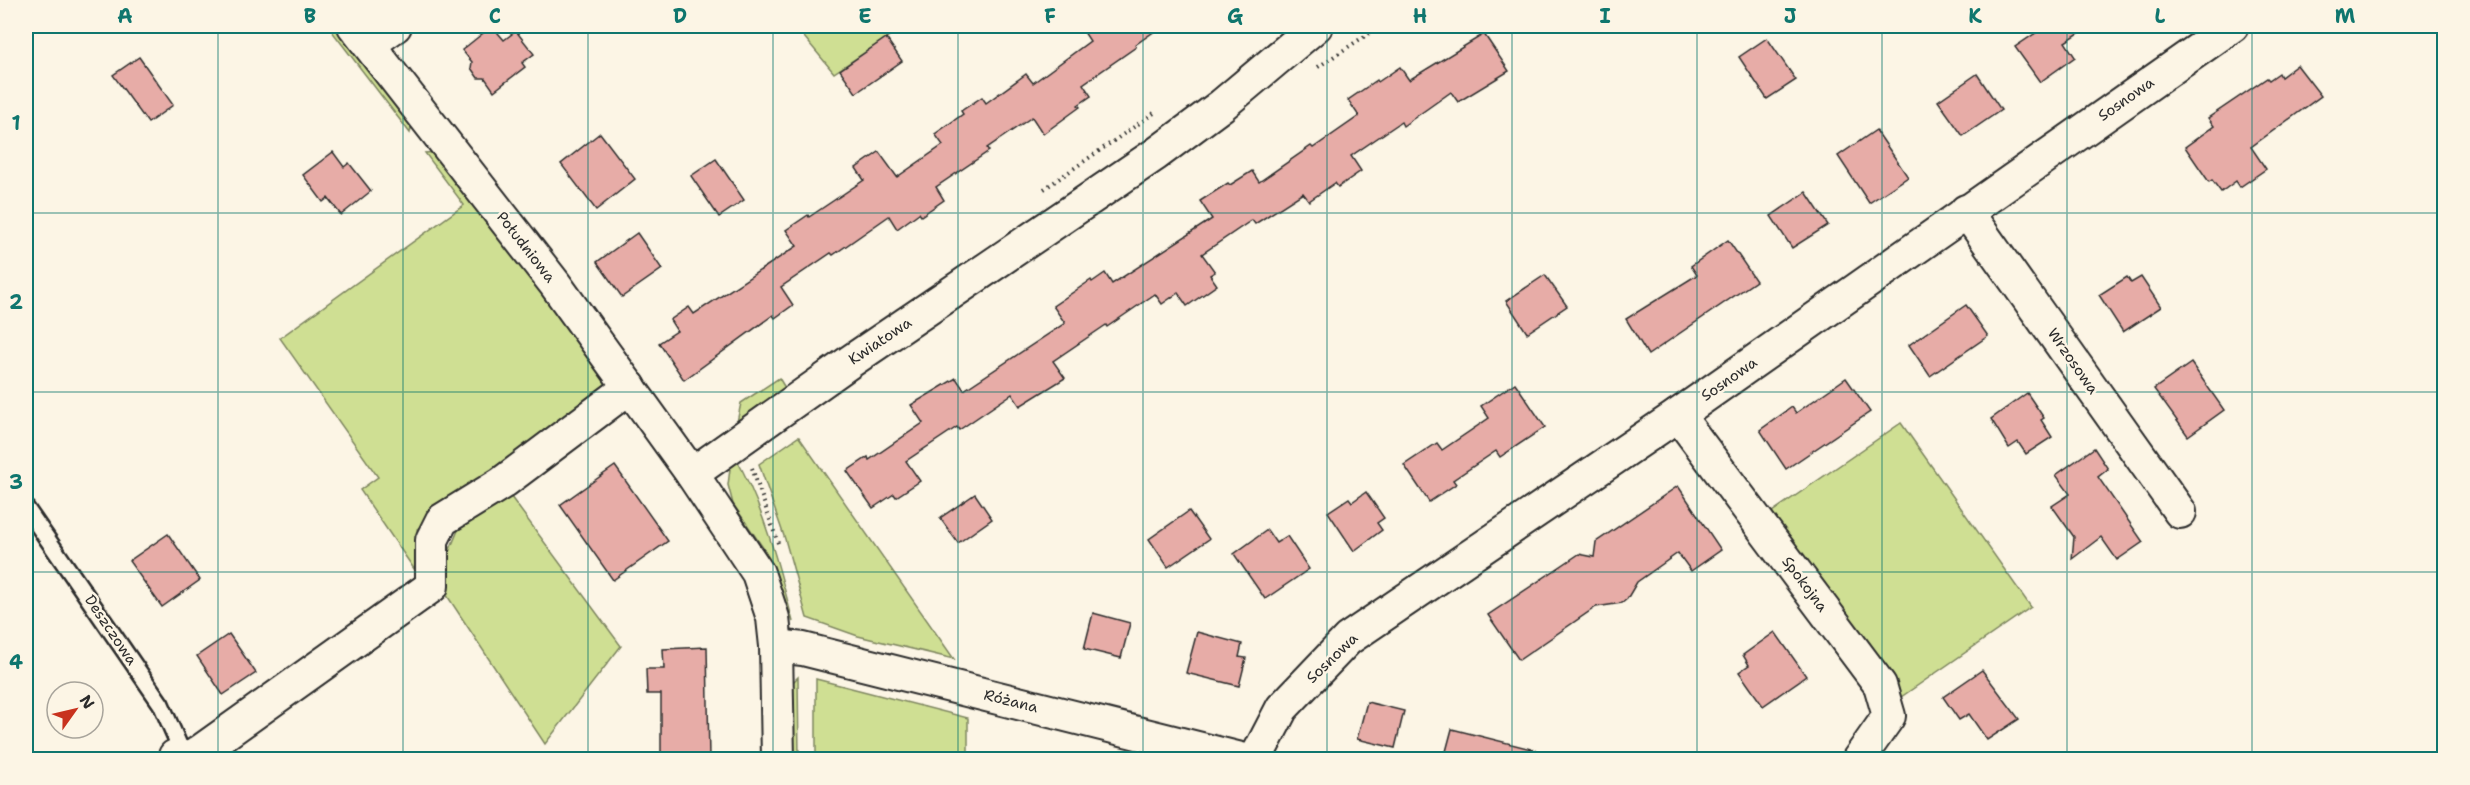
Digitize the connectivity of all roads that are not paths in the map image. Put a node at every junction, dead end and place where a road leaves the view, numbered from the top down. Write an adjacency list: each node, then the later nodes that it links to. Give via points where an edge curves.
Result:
1 (395, 26): 4 (street)
2 (1316, 26): 8 (street, Kwiatowa, via 1156,154)
3 (2232, 26): 5 (street, Sosnowa)
4 (362, 35): 6 (street, Południowa)
5 (1966, 211): 7 (street, Sosnowa); 10 (street, Wrzosowa)
6 (630, 387): 8 (street, Południowa); 12 (street, via 502,483 442,519 432,540 432,586 191,758)
7 (1678, 415): 15 (street, Sosnowa, via 1348,639 1282,708); 16 (street, Spokojna, via 1880,685 1889,716)
8 (692, 474): 11 (street, via 758,573 773,618)
9 (26, 508): 12 (lane, Deszczowa, via 161,704 178,745)
10 (2180, 512)
11 (776, 646): 13 (street); 14 (street, Różana, via 803,649)
12 (175, 758)
13 (778, 759)
14 (1245, 759)
15 (1255, 759)
16 (1858, 759)

